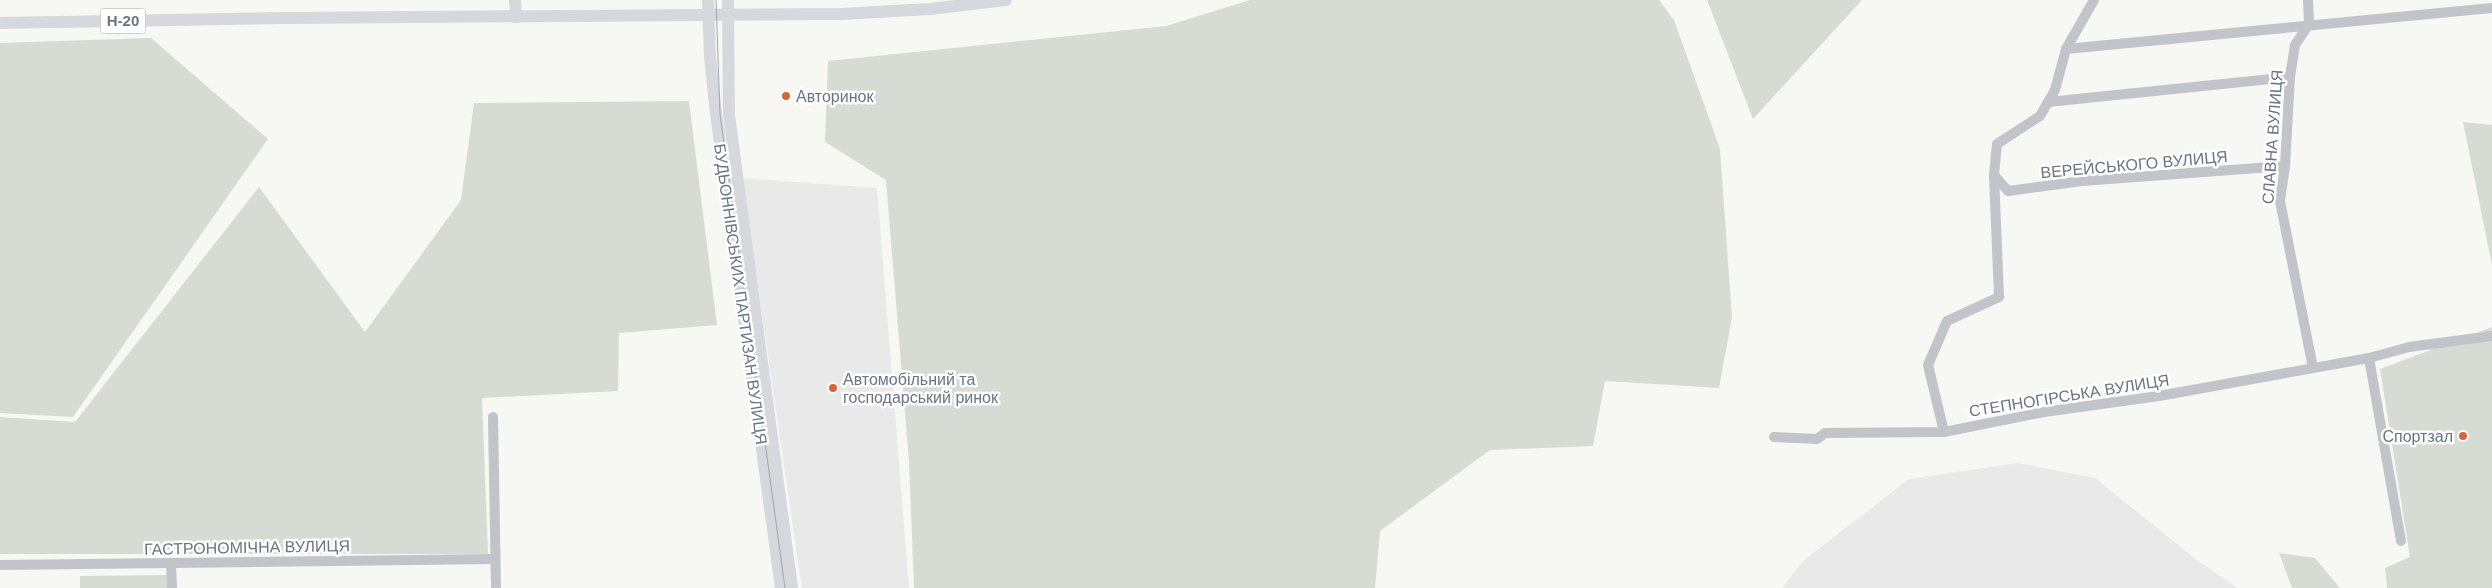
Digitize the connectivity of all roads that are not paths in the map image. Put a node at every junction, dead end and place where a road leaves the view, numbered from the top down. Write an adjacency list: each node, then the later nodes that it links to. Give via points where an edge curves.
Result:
1 (515, 0): 8 (main road)
2 (708, 0): 28 (main road, БУДЬОННІВСЬКИХ ПАРТИЗАН ВУЛИЦЯ, via 716,114)
3 (728, 0): 29 (main road, БУДЬОННІВСЬКИХ ПАРТИЗАН ВУЛИЦЯ, via 729,115)
4 (1006, 0): 8 (main road, Н-20, via 930,9 841,14)
5 (2094, 0): 11 (street)
6 (2308, 0): 10 (street)
7 (2492, 8): 10 (street)
8 (516, 17): 9 (main road, Н-20)
9 (0, 23)
10 (2310, 24): 11 (street); 12 (street, СЛАВНА ВУЛИЦЯ, via 2295,45)
11 (2066, 49): 13 (street, via 2055,90)
12 (2290, 77): 13 (street); 14 (street, СЛАВНА ВУЛИЦЯ)
13 (2048, 102): 15 (street, via 2040,116 1997,144)
14 (2285, 166): 15 (street, ВЕРЕЙСЬКОГО ВУЛИЦЯ, via 2082,181 2008,191); 18 (street, СЛАВНА ВУЛИЦЯ, via 2280,201)
15 (1994, 175): 20 (street, via 1999,297 1947,321 1928,365)
16 (2492, 336): 17 (street, СТЕПНОГІРСЬКА ВУЛИЦЯ, via 2409,347)
17 (2369, 358): 18 (street, СТЕПНОГІРСЬКА ВУЛИЦЯ); 22 (street)
18 (2313, 368): 20 (street, СТЕПНОГІРСЬКА ВУЛИЦЯ, via 2159,396 2044,412)
19 (493, 417): 23 (street)
20 (1944, 432): 21 (street, СТЕПНОГІРСЬКА ВУЛИЦЯ, via 1825,434 1817,439)
21 (1774, 438)
22 (2401, 541)
23 (495, 560): 24 (street, ГАСТРОНОМІЧНА ВУЛИЦЯ); 27 (street)
24 (171, 563): 25 (street, ГАСТРОНОМІЧНА ВУЛИЦЯ); 26 (street)
25 (0, 566)
26 (172, 588)
27 (496, 588)
28 (781, 588)
29 (792, 588)

